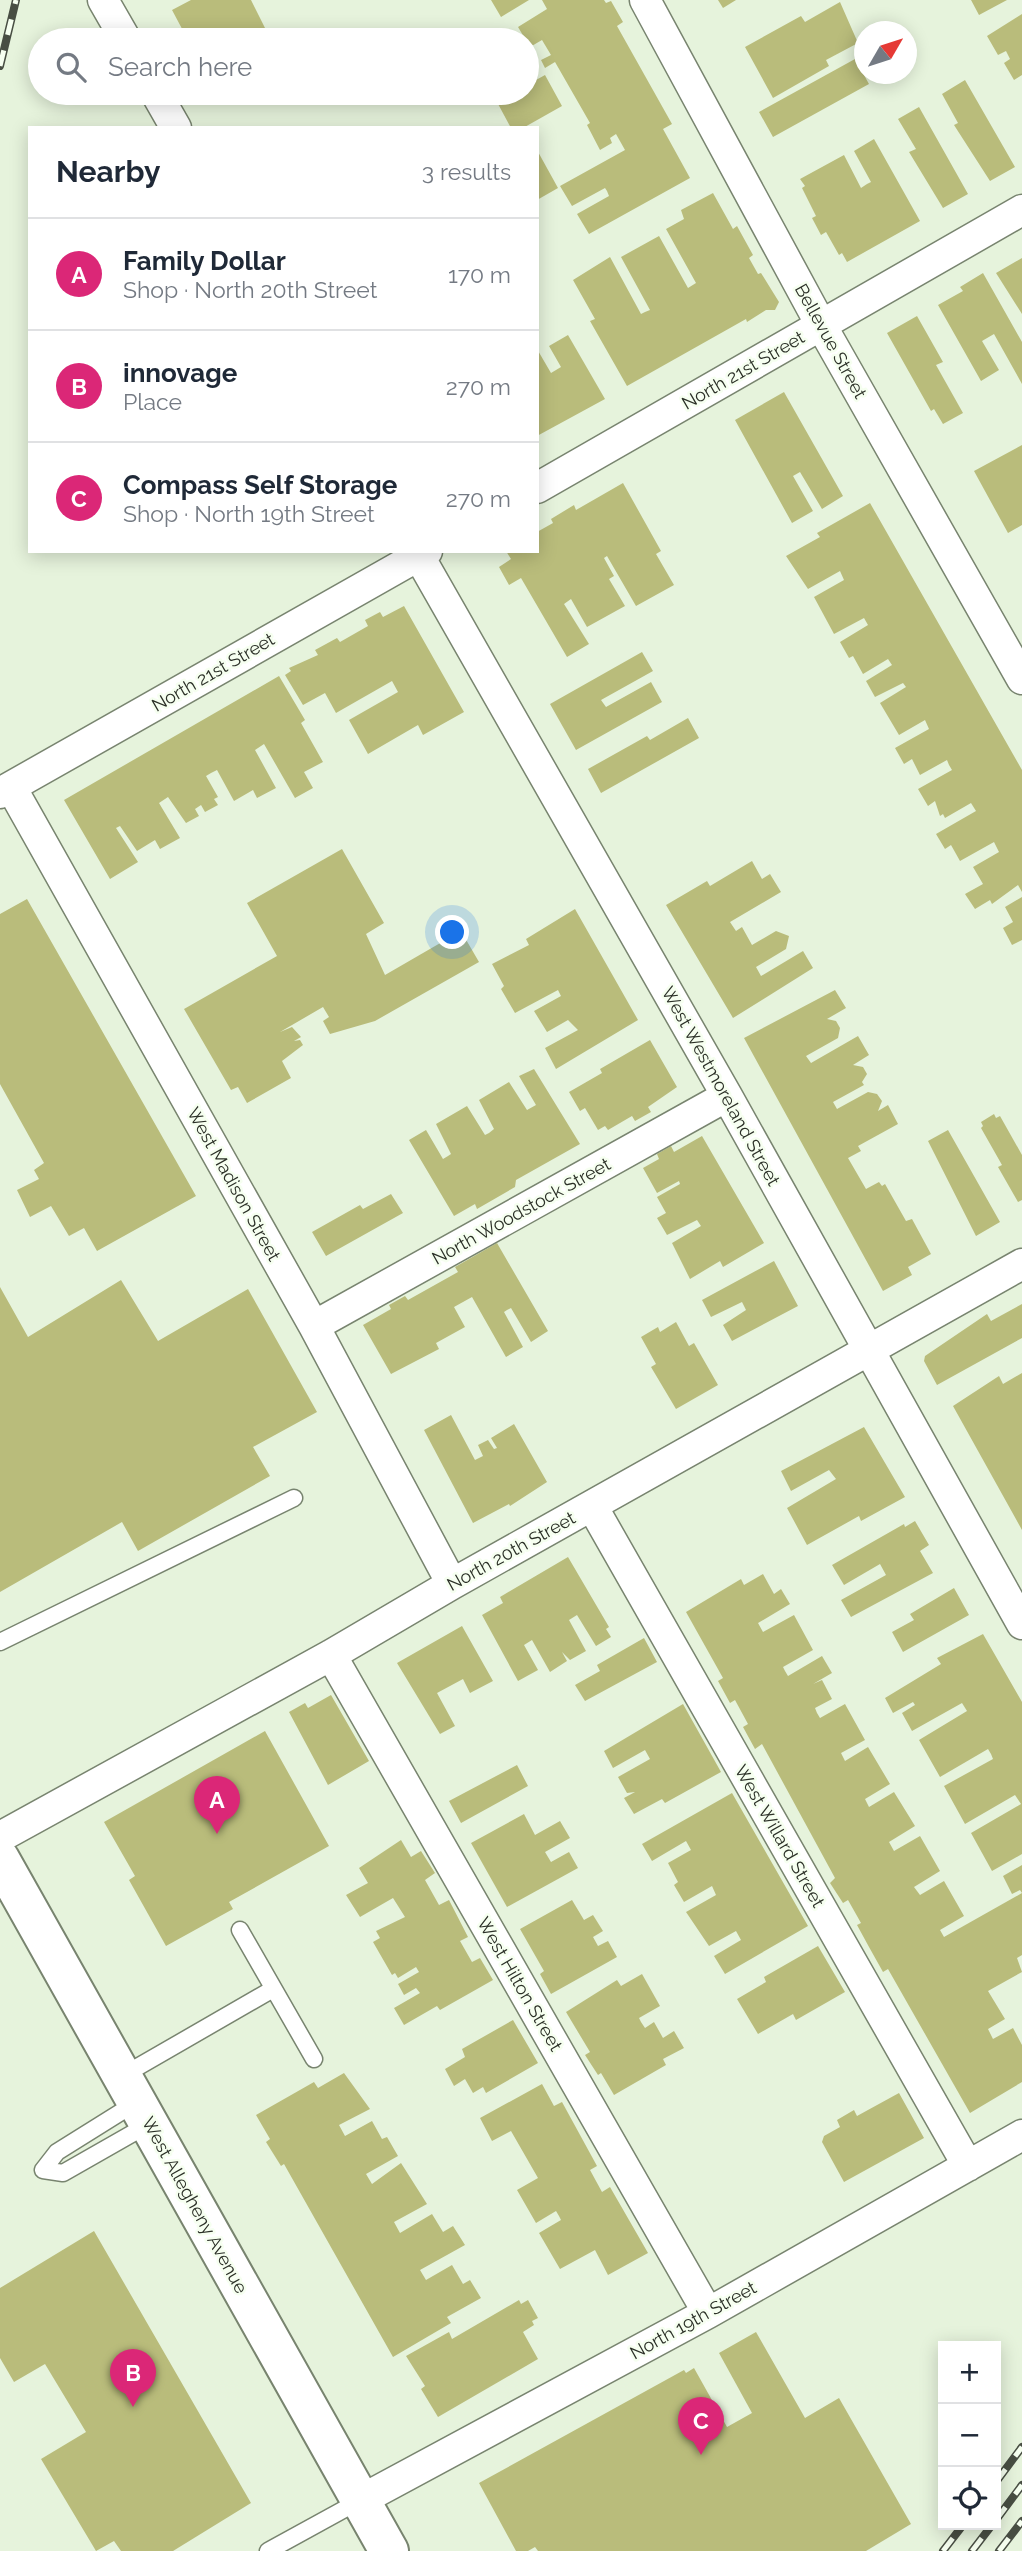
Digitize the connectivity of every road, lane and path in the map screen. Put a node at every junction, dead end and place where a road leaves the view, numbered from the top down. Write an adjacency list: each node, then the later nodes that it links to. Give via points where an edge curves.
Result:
1 (103, 0): 3 (street)
2 (645, 0): 7 (street, Bellevue Street)
3 (119, 28)
4 (163, 105): 5 (street)
5 (175, 126)
6 (1022, 210): 7 (street, North 21st Street)
7 (821, 325): 8 (street, North 21st Street); 10 (street, Bellevue Street)
8 (539, 487)
9 (421, 553): 11 (street, North 21st Street); 12 (street, West Westmoreland Street)
10 (1022, 679)
11 (5, 790): 14 (street, West Madison Street)
12 (727, 1096): 14 (street, North Woodstock Street); 15 (street, West Westmoreland Street)
13 (1022, 1264): 15 (street, North 20th Street)
14 (314, 1326): 18 (street, West Madison Street)
15 (868, 1353): 17 (street, North 20th Street); 19 (street, West Westmoreland Street)
16 (294, 1497): 20 (lane)
17 (592, 1506): 18 (street, North 20th Street); 29 (street, West Willard Street)
18 (452, 1584): 21 (street, North 20th Street)
19 (1022, 1624)
20 (0, 1642)
21 (331, 1655): 22 (street, North 20th Street); 30 (street, West Hilton Street)
22 (0, 1837)
23 (0, 1859): 27 (main road, West Allegheny Avenue)
24 (240, 1930): 25 (lane)
25 (273, 1989): 26 (lane); 27 (lane)
26 (314, 2059)
27 (136, 2101): 27 (lane, via 57,2152 43,2170 63,2173); 31 (main road, West Allegheny Avenue)
28 (1022, 2135): 29 (street, North 19th Street)
29 (968, 2166): 30 (street, North 19th Street)
30 (708, 2313): 31 (street, North 19th Street)
31 (361, 2500): 32 (lane); 33 (main road, West Allegheny Avenue)
32 (268, 2551)
33 (390, 2551)

